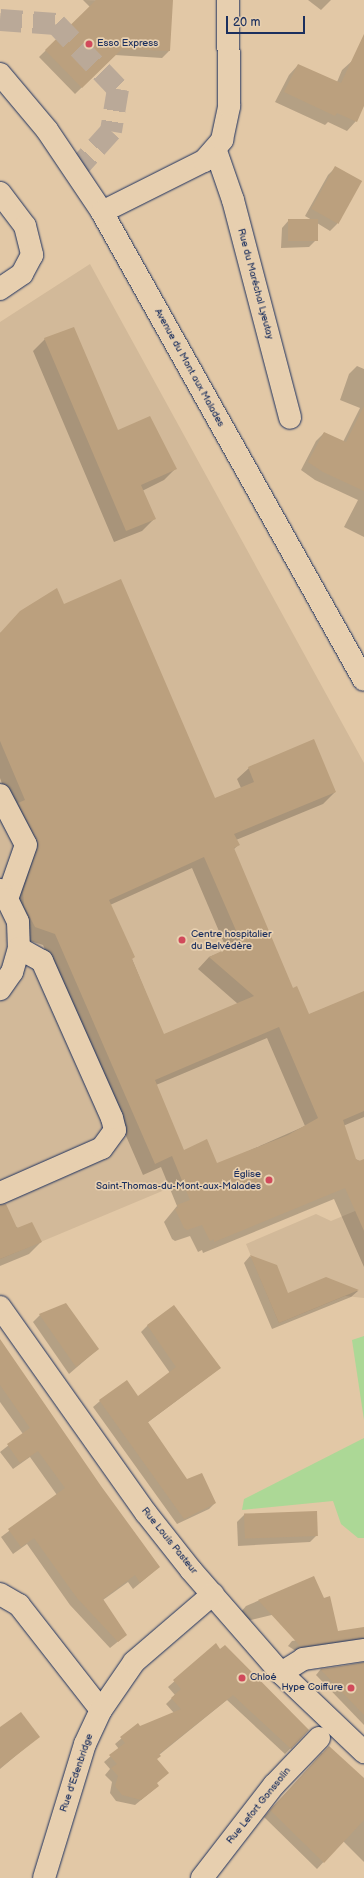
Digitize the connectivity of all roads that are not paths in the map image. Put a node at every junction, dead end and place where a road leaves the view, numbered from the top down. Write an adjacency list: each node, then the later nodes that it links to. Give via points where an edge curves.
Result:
1 (228, 0): 3 (street, via 229,106 227,127)
2 (0, 74): 5 (street, Avenue du Mont aux Malades, via 47,130)
3 (216, 151): 5 (street, via 185,172); 7 (street, Rue du Maréchal Lyeutay, via 233,200)
4 (0, 193): 6 (street, via 25,226 32,255 22,274)
5 (102, 212): 8 (street, Avenue du Mont aux Malades)
6 (0, 289)
7 (290, 418)
8 (363, 677)
9 (0, 795): 10 (street, via 9,807 26,844)
10 (4, 894): 11 (street, via 18,922)
11 (19, 948): 12 (street, via 12,972); 13 (street, via 42,961 112,1118 115,1130 102,1148)
12 (0, 989)
13 (0, 1193)
14 (0, 1307): 16 (street, Rue Louis Pasteur, via 146,1513)
15 (0, 1594): 19 (street, via 18,1605)
16 (213, 1594): 18 (street, Rue Louis Pasteur); 19 (street, Rue d'Edenbridge, via 134,1662)
17 (364, 1650): 18 (street, via 303,1659)
18 (282, 1673): 21 (street, Rue Louis Pasteur)
19 (101, 1710): 22 (street, Rue d'Edenbridge, via 85,1744)
20 (319, 1738): 23 (street, Rue Lefort Gonssolin, via 274,1785)
21 (364, 1752)
22 (44, 1878)
23 (202, 1878)

